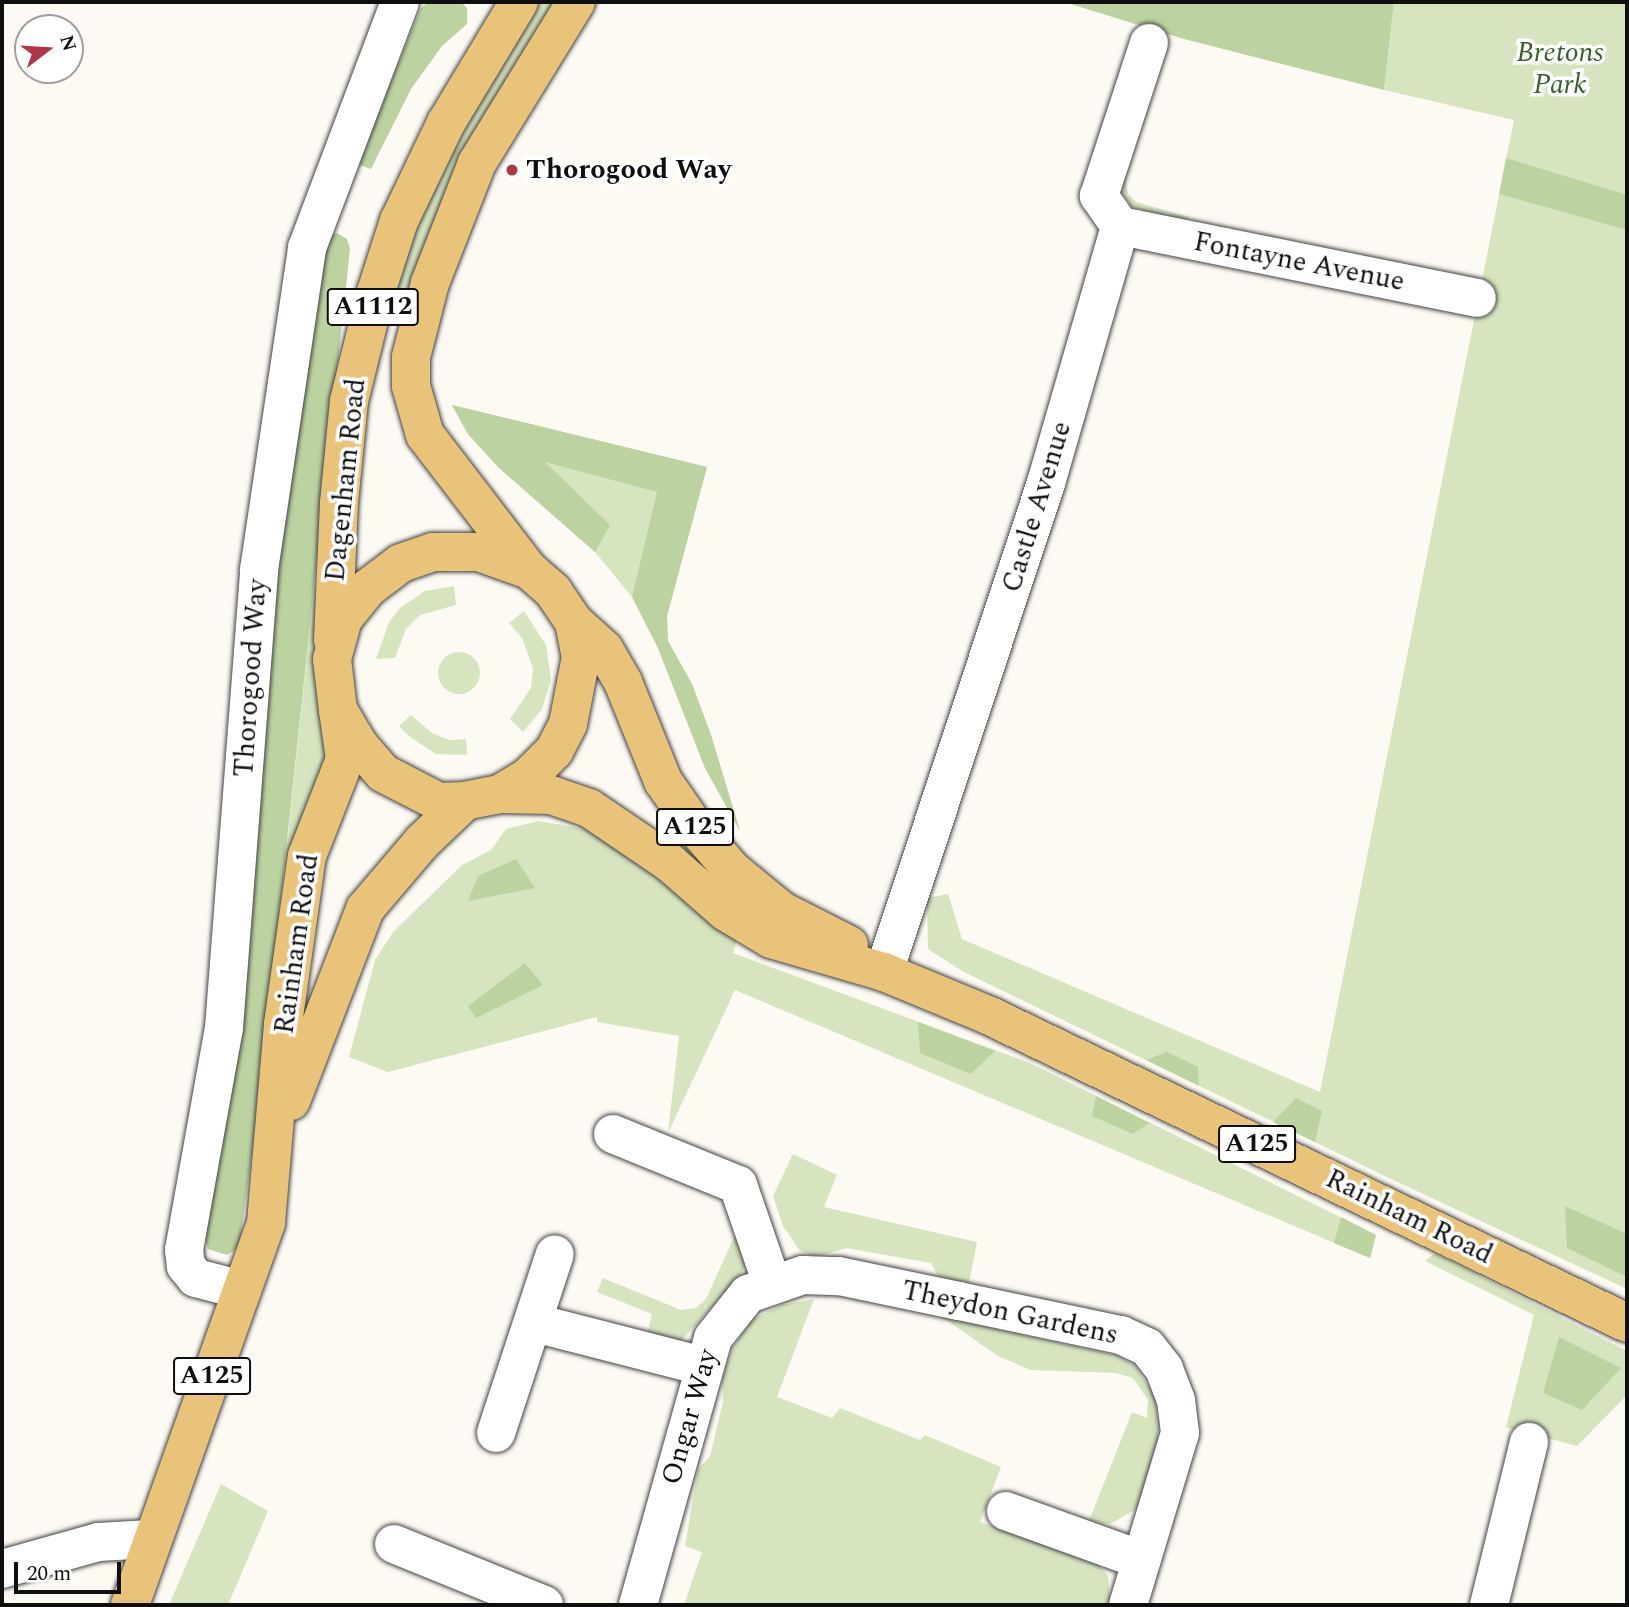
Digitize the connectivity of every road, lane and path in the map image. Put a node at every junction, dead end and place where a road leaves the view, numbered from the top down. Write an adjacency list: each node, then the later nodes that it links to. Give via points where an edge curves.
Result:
1 (400, 2): 17 (street, Thorogood Way, via 307,248 259,570 224,1028 184,1250 186,1266 197,1278)
2 (576, 2): 7 (main road, Dagenham Road / A1112, via 477,163 430,283 411,357 411,386 425,435)
3 (516, 3): 9 (main road, Dagenham Road / A1112, via 446,122 399,221 376,292 349,401 338,503)
4 (1149, 43): 5 (street, via 1099,195)
5 (1120, 226): 6 (street, Fontayne Avenue); 12 (street, Castle Avenue, via 1038,509)
6 (1478, 298)
7 (529, 570): 8 (main road, via 554,591); 9 (main road, via 479,552 433,552 401,563 368,589 343,619)
8 (574, 622): 11 (main road, via 581,657 568,724 554,751 528,777); 12 (main road, Rainham Road / A125, via 604,649 623,682 663,781 732,870 782,911 850,946)
9 (332, 659): 10 (main road)
10 (338, 710): 11 (main road, via 360,747 383,773 439,802); 14 (main road, Rainham Road / A125, via 345,759 307,856 283,1024)
11 (482, 797): 12 (main road, Rainham Road / A125, via 551,795 589,808 670,863 726,912 771,939); 14 (main road, Rainham Road / A125, via 365,909 345,951)
12 (884, 972): 19 (main road, Rainham Road / A125, via 990,1016)
13 (613, 1134): 16 (street, via 738,1185)
14 (276, 1142): 17 (main road, Rainham Road / A125, via 266,1223)
15 (555, 1254): 18 (street)
16 (772, 1284): 20 (street, Ongar Way, via 748,1294 730,1312); 26 (street, Theydon Gardens, via 803,1276 839,1276 1121,1335 1147,1347 1164,1369 1176,1400 1180,1433)
17 (242, 1290): 24 (main road, Rainham Road / A125)
18 (535, 1323): 20 (street); 21 (street)
19 (1627, 1323)
20 (702, 1366): 30 (street, Ongar Way)
21 (496, 1433)
22 (1529, 1442): 32 (street)
23 (1006, 1511): 26 (street)
24 (151, 1539): 27 (street, via 98,1542); 28 (main road, Rainham Road / A125)
25 (394, 1544): 29 (street)
26 (1141, 1560): 31 (street, Theydon Gardens)
27 (2, 1569)
28 (130, 1605)
29 (544, 1605)
30 (638, 1605)
31 (1128, 1605)
32 (1489, 1605)

